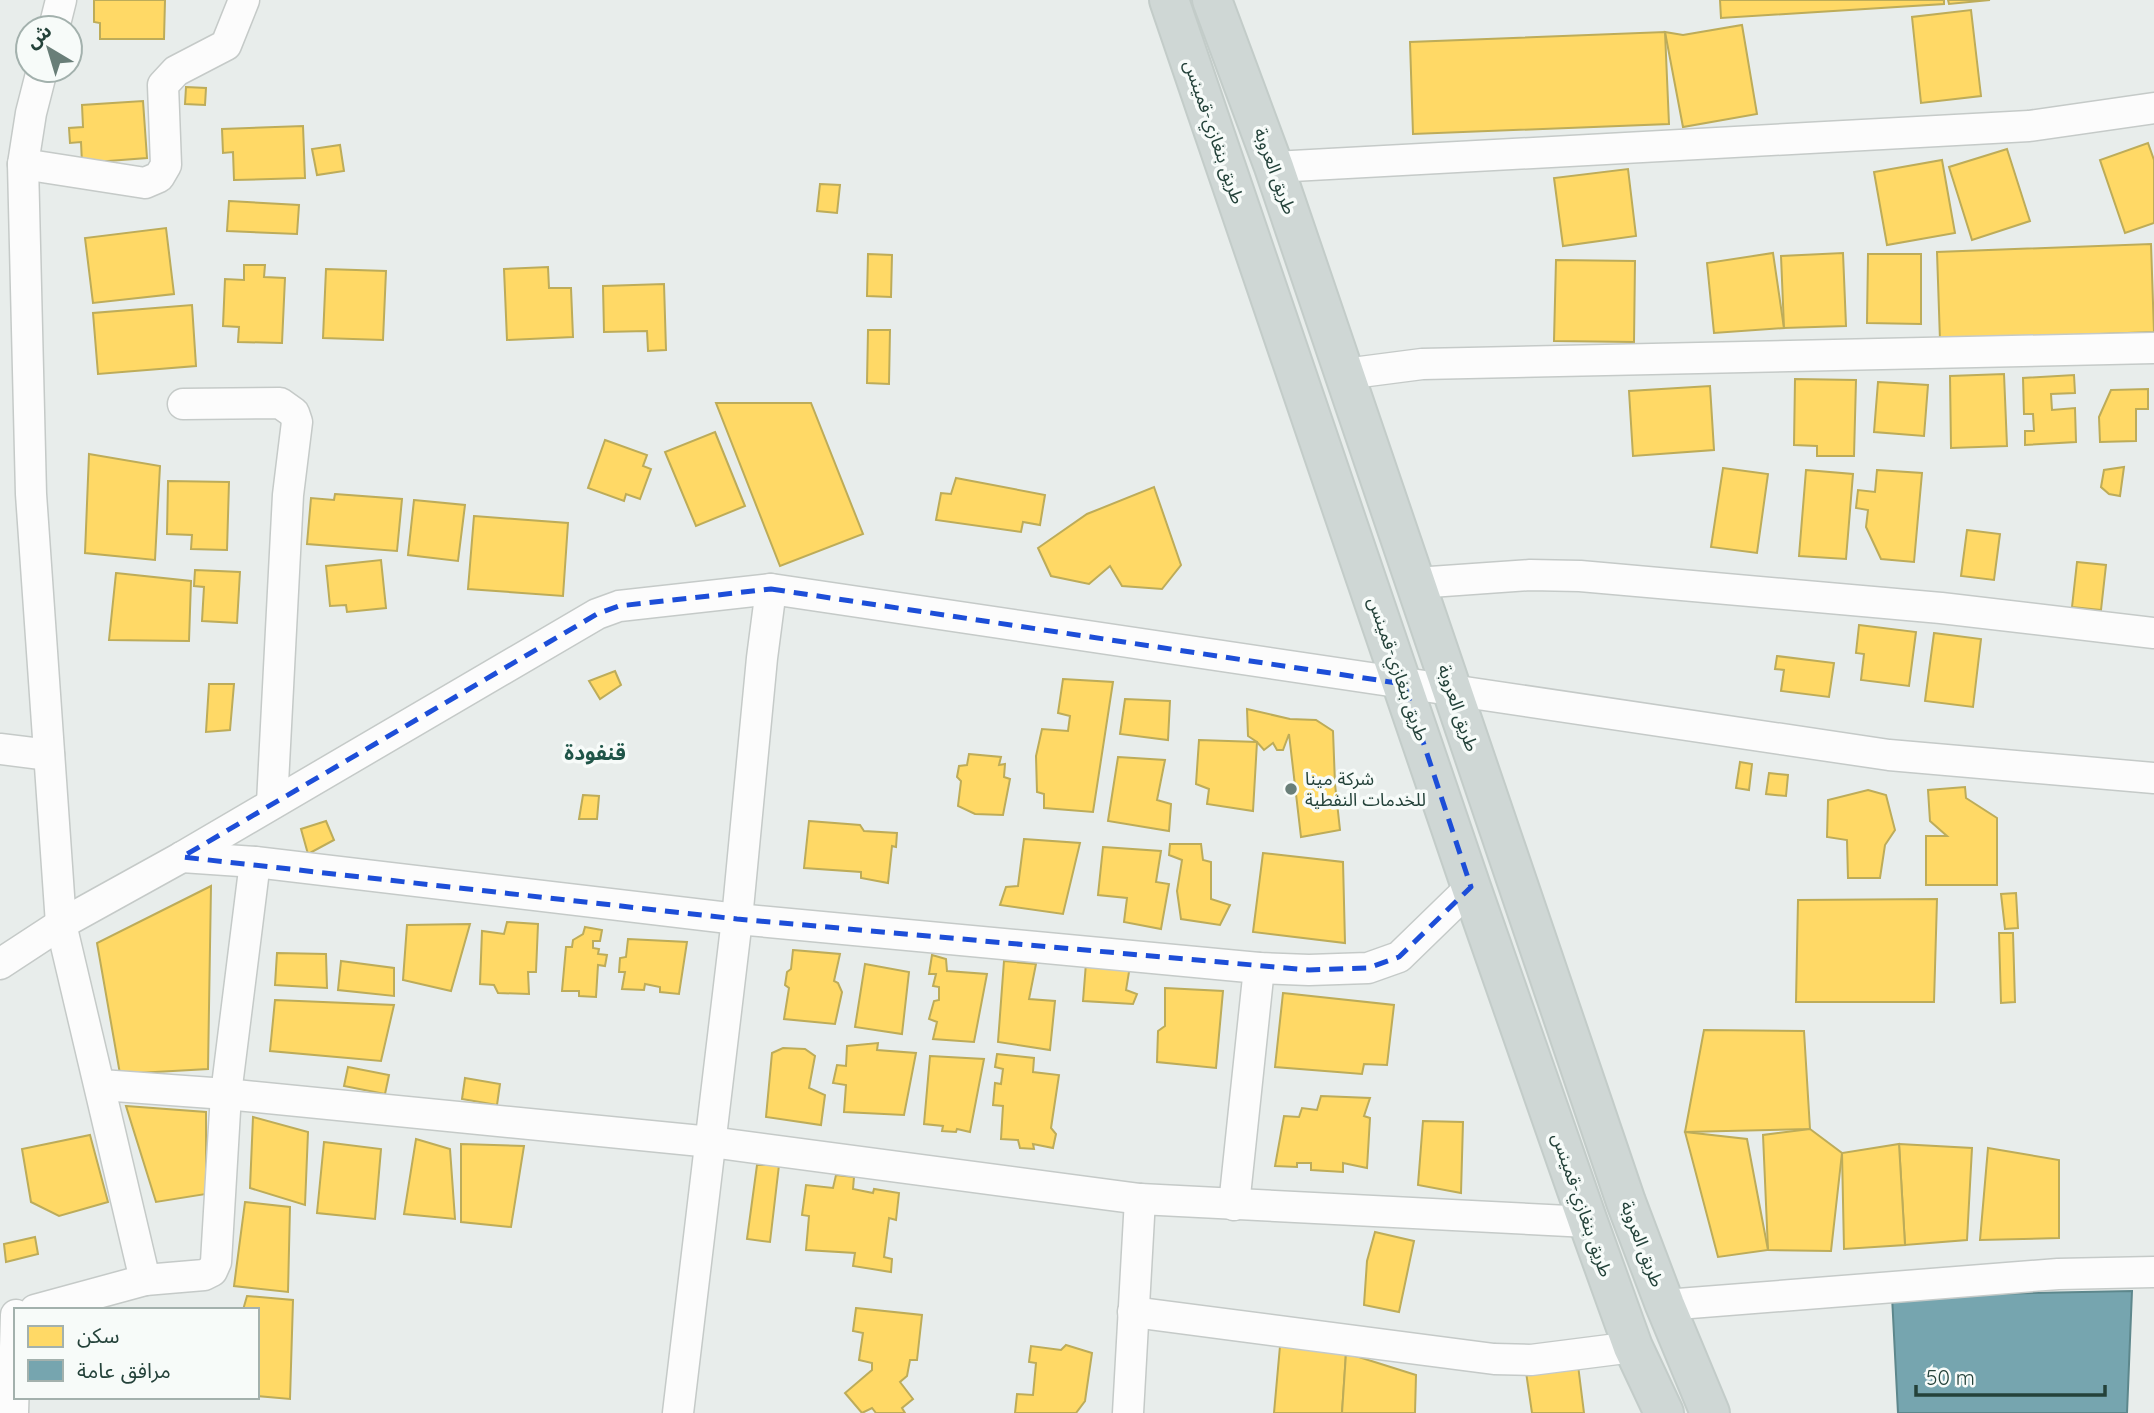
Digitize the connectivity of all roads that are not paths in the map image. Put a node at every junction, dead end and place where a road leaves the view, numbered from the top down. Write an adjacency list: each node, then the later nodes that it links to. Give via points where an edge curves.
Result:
1 (244, 0): 6 (street, via 226,45 176,71 163,85 166,165 159,177 145,183)
2 (1169, 0): 14 (main road, طريق بنغازي-قمينس)
3 (1212, 0): 7 (main road, طريق العروبة)
4 (39, 84): 6 (street)
5 (2154, 108): 7 (street, via 2029,126)
6 (23, 164): 17 (street, via 31,494)
7 (1274, 167): 9 (main road, طريق العروبة)
8 (2154, 348): 9 (street, via 1422,365)
9 (1345, 374): 11 (main road, طريق العروبة)
10 (183, 404): 19 (street, via 280,403 294,413 297,422 288,495)
11 (1416, 583): 13 (street, via 1580,576 1941,608); 15 (main road, طريق العروبة)
12 (771, 589): 14 (street); 19 (street, via 619,606 597,614); 23 (street)
13 (2154, 633)
14 (1404, 684): 15 (street); 22 (main road, طريق بنغازي-قمينس)
15 (1453, 692): 18 (street, via 1889,755); 35 (main road, طريق العروبة)
16 (0, 749): 17 (street)
17 (49, 755): 24 (street)
18 (2154, 778)
19 (272, 803): 20 (street)
20 (183, 857): 21 (street); 24 (street)
21 (255, 862): 23 (street); 28 (street)
22 (1471, 887): 26 (street, via 1399,957 1368,968); 32 (main road, طريق بنغازي-قمينس)
23 (737, 919): 26 (street); 29 (street)
24 (61, 924): 25 (street); 27 (street)
25 (0, 964)
26 (1259, 968): 31 (street)
27 (101, 1085): 28 (street); 34 (street)
28 (226, 1094): 29 (street); 34 (street, via 216,1262 204,1275)
29 (711, 1142): 30 (street); 41 (street)
30 (1140, 1199): 31 (street); 37 (street)
31 (1234, 1205): 32 (street)
32 (1588, 1222): 38 (main road, طريق بنغازي-قمينس)
33 (2154, 1272): 35 (street, via 2058,1274)
34 (145, 1280): 36 (street)
35 (1665, 1305): 44 (main road, طريق العروبة)
36 (42, 1308)
37 (1133, 1312): 38 (street, via 1494,1359 1531,1360); 42 (street)
38 (1633, 1347): 43 (main road, طريق بنغازي-قمينس)
39 (14, 1380): 40 (street)
40 (13, 1413)
41 (678, 1413)
42 (1128, 1413)
43 (1664, 1413)
44 (1710, 1413)

